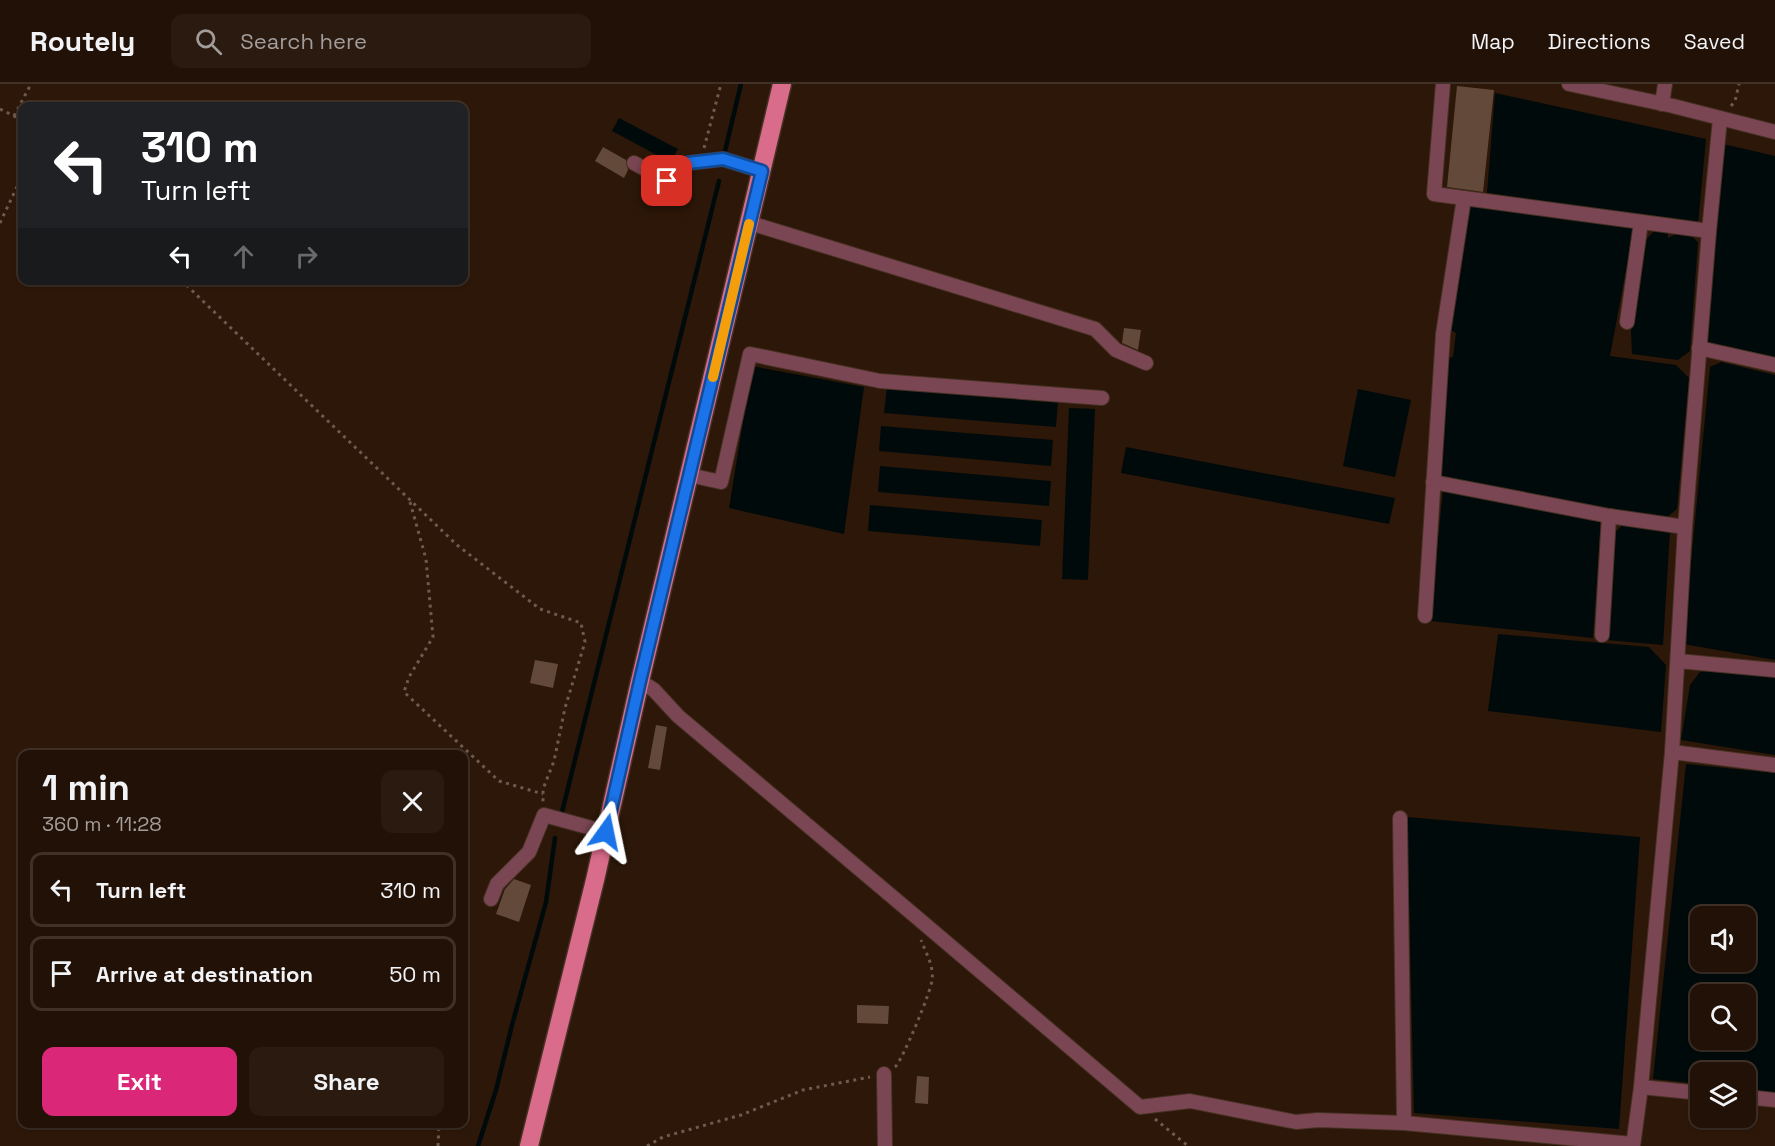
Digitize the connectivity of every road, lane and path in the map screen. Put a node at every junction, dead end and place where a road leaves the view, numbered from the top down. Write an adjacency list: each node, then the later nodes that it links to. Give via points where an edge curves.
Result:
1 (31, 84): 8 (path)
2 (721, 84): 16 (path)
3 (782, 84): 18 (main road)
4 (1443, 84): 20 (street, via 1434,194)
5 (1569, 84): 9 (street)
6 (1665, 84): 9 (street)
7 (1738, 84): 14 (path, via 1735,101)
8 (21, 102)
9 (1662, 104): 14 (street)
10 (18, 108): 12 (path)
11 (0, 109): 12 (path)
12 (14, 116): 13 (path)
13 (18, 118)
14 (1720, 119): 15 (street); 24 (street)
15 (1775, 132)
16 (701, 162): 17 (street, via 688,163 667,181); 18 (street, via 723,159)
17 (634, 163)
18 (762, 171): 23 (main road)
19 (18, 185): 22 (path)
20 (1464, 198): 21 (street); 32 (street, via 1443,334)
21 (1641, 222): 24 (street); 26 (street)
22 (0, 223)
23 (750, 223): 28 (street, via 1095,329 1116,350); 31 (main road)
24 (1709, 231): 27 (street)
25 (186, 285): 33 (path)
26 (1628, 322)
27 (1699, 348): 29 (street); 35 (street)
28 (1146, 363)
29 (1775, 365)
30 (1102, 398): 31 (street, via 880,381 750,354 721,482)
31 (689, 475): 40 (main road)
32 (1433, 482): 34 (street); 36 (street)
33 (409, 499): 41 (path, via 426,559 433,637 404,692); 45 (path, via 457,545 540,609 581,623 585,642)
34 (1609, 516): 35 (street); 37 (street)
35 (1685, 527): 38 (street)
36 (1425, 616)
37 (1602, 635)
38 (1678, 662): 39 (street); 43 (street)
39 (1775, 670)
40 (640, 681): 48 (main road); 50 (street, via 883,886)
41 (466, 750)
42 (468, 752): 45 (path, via 499,781)
43 (1672, 752): 44 (street); 52 (street)
44 (1775, 765)
45 (543, 794): 46 (path)
46 (543, 815): 48 (street); 49 (street, via 529,852 497,884)
47 (1400, 818): 57 (street)
48 (606, 832): 61 (main road)
49 (491, 899)
50 (920, 922): 51 (path, via 920,939 931,964 932,981 898,1065); 56 (street)
51 (885, 1074): 62 (path, via 803,1090 741,1115 663,1137); 63 (street)
52 (1641, 1087): 53 (street); 59 (street)
53 (1690, 1092)
54 (1756, 1098): 55 (street)
55 (1775, 1100)
56 (1140, 1107): 57 (street, via 1190,1101 1296,1122); 64 (path)
57 (1404, 1123): 59 (street)
58 (439, 1128): 60 (path)
59 (1633, 1145)
60 (438, 1146)
61 (529, 1146)
62 (647, 1146)
63 (885, 1146)
64 (1188, 1146)

